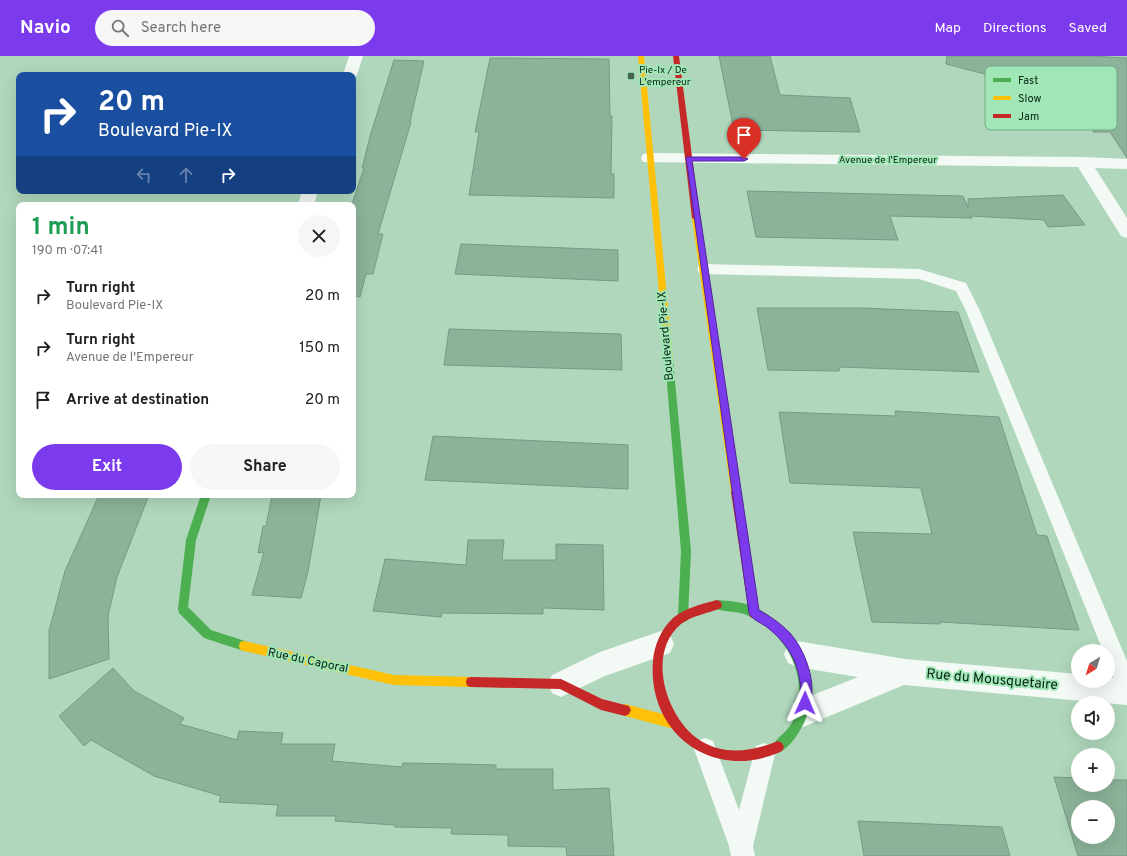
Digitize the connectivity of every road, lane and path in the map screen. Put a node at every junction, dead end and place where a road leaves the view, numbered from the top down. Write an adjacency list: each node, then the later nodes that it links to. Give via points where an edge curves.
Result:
1 (356, 56): 4 (street)
2 (641, 56): 5 (street, Boulevard Pie-IX)
3 (676, 56): 6 (street)
4 (351, 72)
5 (649, 158): 6 (street, Avenue de l'Empereur); 13 (street, Boulevard Pie-IX, via 686,551)
6 (688, 159): 7 (street, Avenue de l'Empereur); 10 (street)
7 (1083, 162): 8 (street, Avenue de l'Empereur); 9 (street)
8 (1127, 164)
9 (1127, 232)
10 (704, 269): 12 (street); 18 (lane, via 919,274 961,288 973,311)
11 (205, 498): 17 (street, Rue du Caporal, via 191,540 183,609 208,634 256,650 394,680)
12 (754, 613): 13 (street, via 736,607 717,605 699,609); 15 (street, via 771,623 786,637)
13 (684, 617): 14 (street, via 670,629)
14 (661, 644): 17 (street, Rue du Caporal, via 600,665); 21 (street, via 656,663 656,684 662,704)
15 (797, 654): 16 (street, Rue du Mousquetaire); 20 (street, via 804,673)
16 (905, 672): 19 (street, Rue du Mousquetaire); 20 (street, Rue du Mousquetaire)
17 (561, 684): 21 (street, Rue du Caporal, via 601,704)
18 (1127, 686)
19 (1127, 692)
20 (804, 713): 23 (street, via 795,731 781,745)
21 (674, 723): 22 (street, via 688,738)
22 (705, 749): 23 (street, via 724,756 744,758); 24 (lane)
23 (764, 754): 24 (lane)
24 (742, 851)

